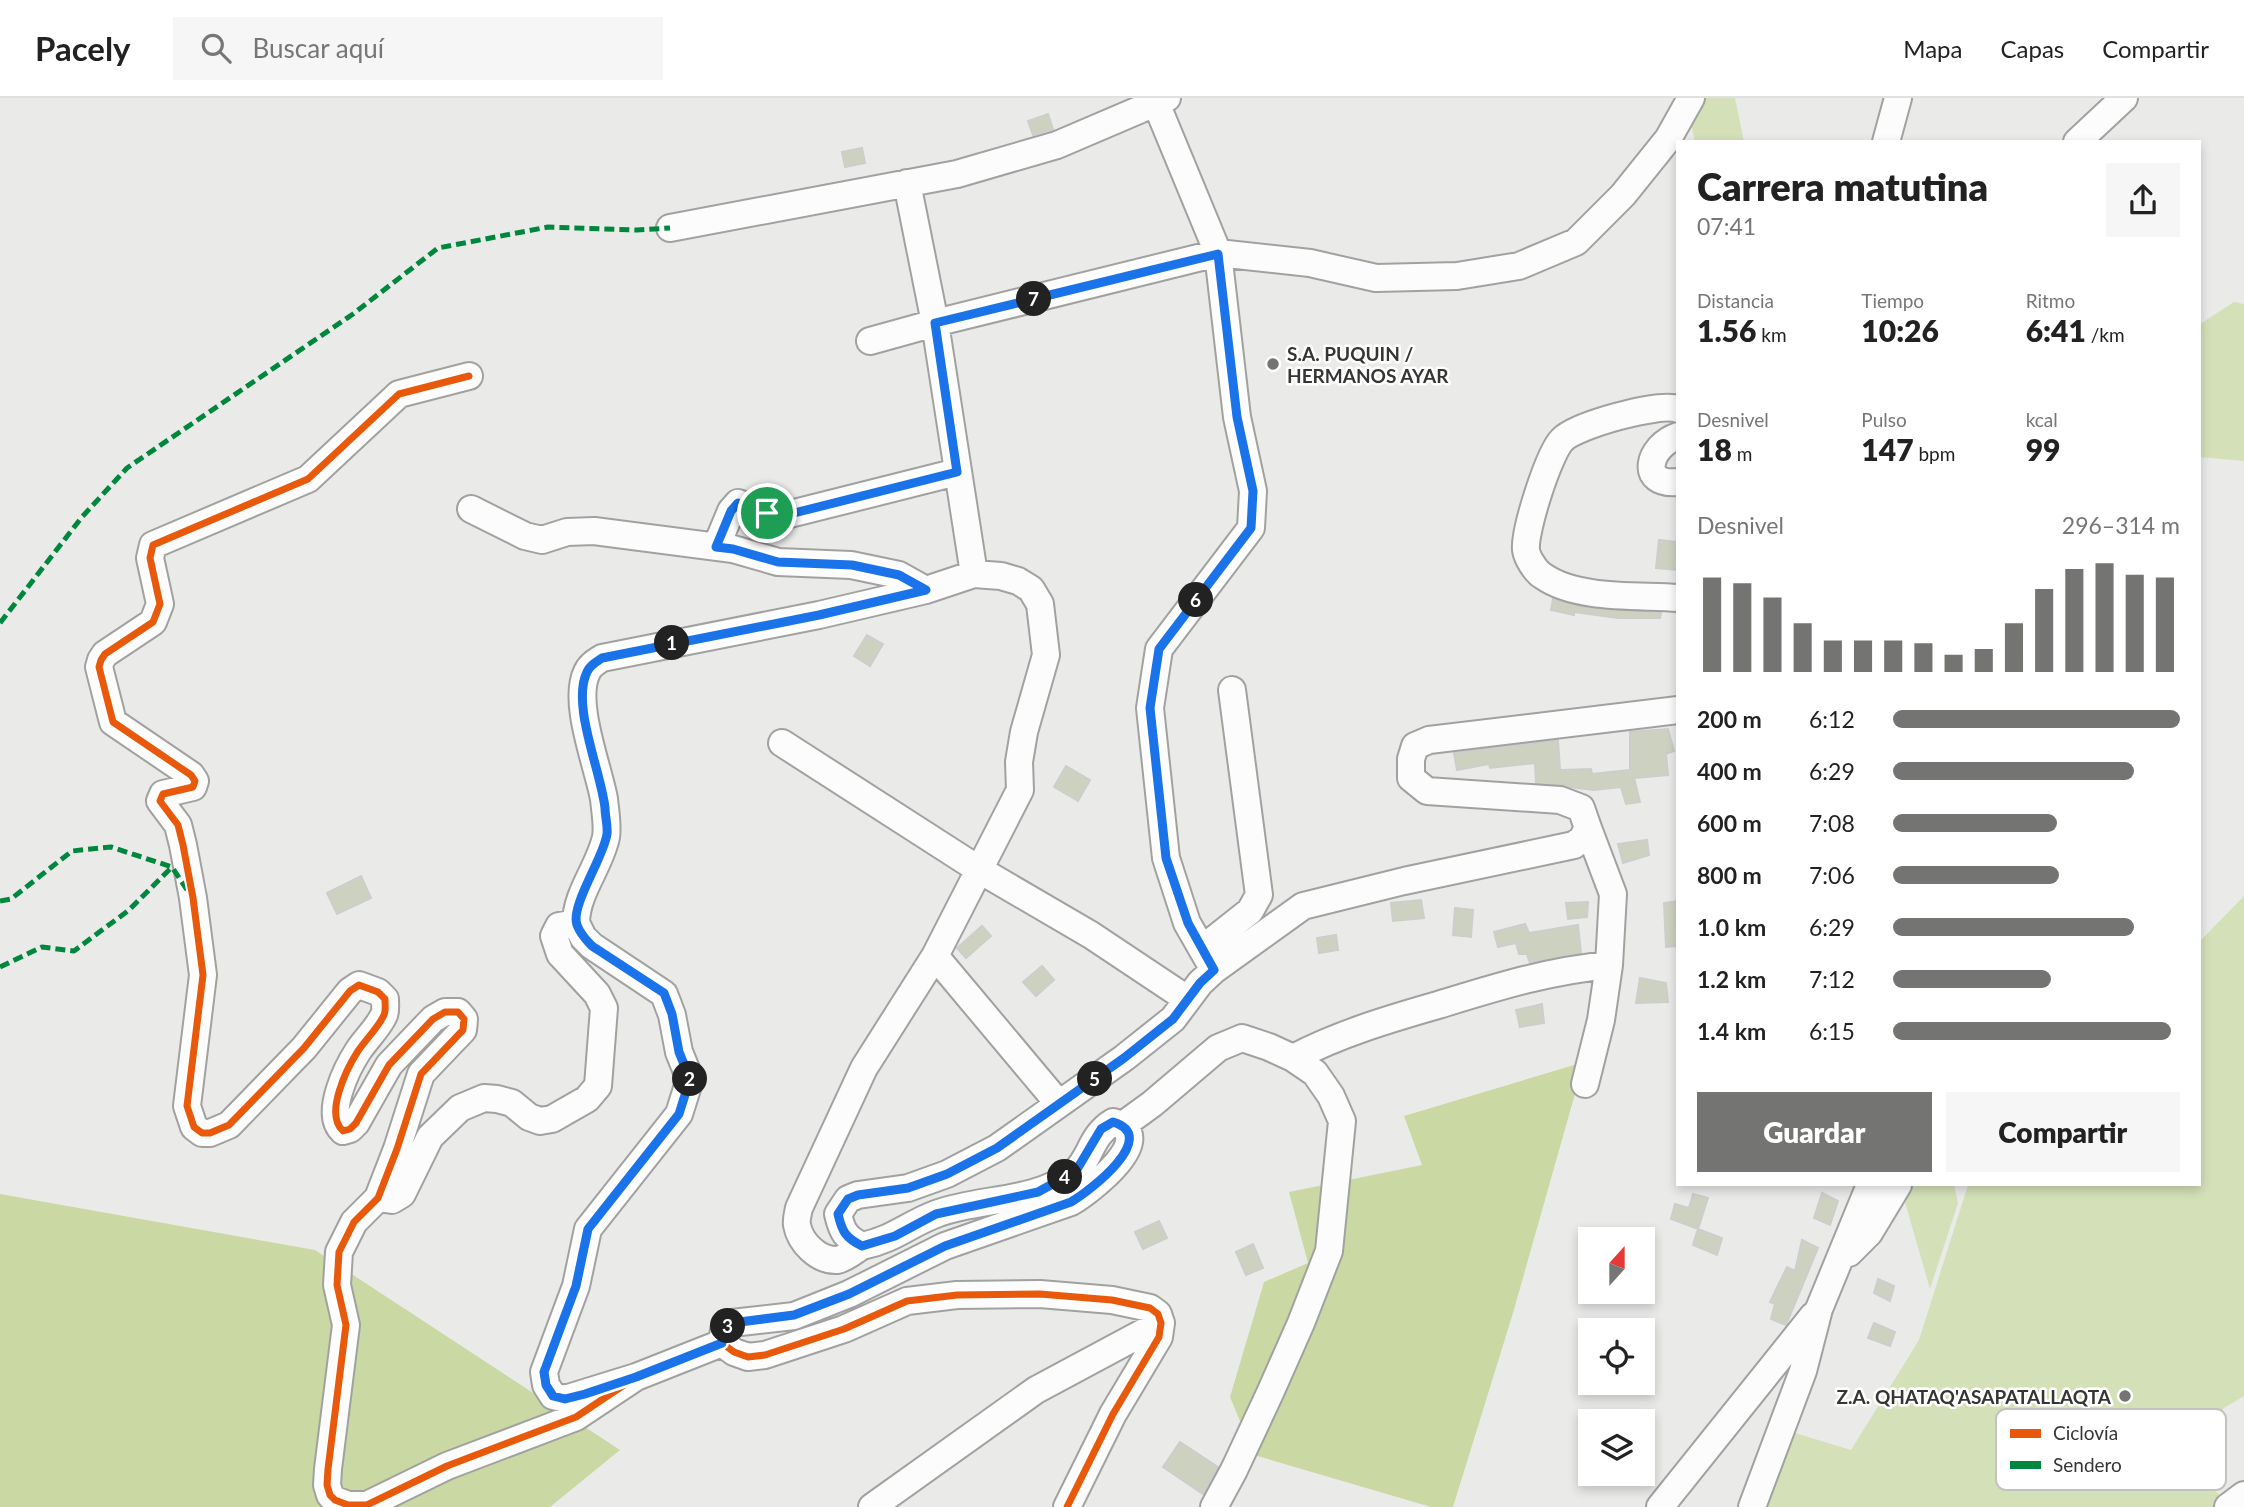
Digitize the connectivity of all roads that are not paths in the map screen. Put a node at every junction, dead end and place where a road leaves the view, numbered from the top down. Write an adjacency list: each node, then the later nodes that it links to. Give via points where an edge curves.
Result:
1 (1690, 98): 9 (street, via 1668,139 1623,195 1576,242 1519,266 1457,276 1376,278 1310,263)
2 (1898, 98): 5 (street)
3 (2124, 98): 6 (street)
4 (1161, 100): 7 (street, via 1057,145 957,174); 9 (street)
5 (1887, 140)
6 (2079, 140)
7 (907, 183): 8 (street); 10 (street)
8 (670, 228)
9 (1218, 254): 10 (street); 29 (street, via 1237,417 1253,491 1251,528 1159,649 1150,708 1166,858 1188,923)
10 (935, 323): 11 (street); 15 (street)
11 (870, 341)
12 (469, 376): 38 (street, via 399,394 308,479 153,545 150,558 160,604 153,622 105,654 99,667 113,722 195,781 193,787 163,794 160,801 178,825 183,845 203,975 187,1107 194,1127 210,1133 229,1125 359,985 385,999 385,1014 356,1054 339,1089 335,1114 343,1131 356,1123 389,1065 433,1020 445,1012 458,1012 464,1019 463,1030 421,1074)
13 (1676, 409): 21 (street, via 1613,418 1573,431 1560,441 1526,531 1526,553 1541,575 1558,584 1581,592)
14 (1676, 437): 16 (street, via 1658,447 1651,467 1655,477)
15 (957, 472): 18 (street, via 790,514 767,513 738,503); 19 (street)
16 (1676, 482)
17 (471, 509): 18 (street, via 542,540 566,532 594,531)
18 (716, 547): 20 (street, via 778,562 852,565 899,575)
19 (974, 574): 20 (street); 26 (street, via 1001,576 1031,589 1040,604 1046,654 1024,733 1020,790)
20 (926, 590): 27 (street, via 602,658 592,664 582,692 607,834)
21 (1676, 598)
22 (1232, 690): 29 (street, via 1259,895)
23 (1676, 710): 25 (street, via 1429,740 1415,746 1411,778 1427,791 1560,800 1581,808)
24 (782, 743): 26 (street)
25 (1588, 828): 29 (street, via 1574,845 1303,906); 30 (street, via 1613,894)
26 (978, 869): 28 (street); 31 (street, via 1091,935)
27 (576, 923): 38 (street, via 559,926 554,936 560,954 597,993 604,1008 598,1086 587,1099 540,1121 498,1099 484,1098 460,1108 430,1137 402,1194 393,1200); 44 (street, via 592,946 664,993 690,1079 679,1114 588,1229 576,1286 544,1372 553,1396 565,1399)
28 (935, 956): 34 (street); 39 (street, via 864,1068 799,1208 797,1224 802,1237 824,1258 839,1260)
29 (1208, 959): 31 (street)
30 (1609, 965): 32 (street, via 1514,981 1387,1020); 33 (street)
31 (1187, 999): 34 (street, via 1173,1019)
32 (1293, 1058): 35 (street, via 1242,1038 1218,1048); 48 (street, via 1324,1084 1342,1121 1329,1251 1286,1358)
33 (1586, 1084)
34 (1059, 1104): 39 (street, via 997,1148 947,1174 908,1188 848,1199 838,1214 842,1230)
35 (1123, 1125): 39 (street, via 1113,1122 1101,1129 1076,1171 1038,1192 936,1214 895,1236); 43 (street, via 1129,1133 1128,1145 1120,1161 1089,1192 1071,1202 945,1246 849,1294 794,1315 732,1323 724,1330)
36 (1870, 1186): 40 (street)
37 (1897, 1186): 40 (street, via 1869,1233)
38 (378, 1198): 44 (street, via 354,1222 339,1252 337,1285 346,1325 327,1485 335,1500 367,1505 447,1466 576,1417)
39 (862, 1246)
40 (1837, 1264): 41 (street)
41 (1819, 1309): 49 (street); 50 (street, via 1803,1371)
42 (1161, 1323): 43 (street, via 1150,1308 1112,1300 1040,1294 957,1295 907,1301 845,1329 765,1356 734,1352); 46 (street, via 1036,1390); 47 (street, via 1158,1337)
43 (722, 1343): 44 (street)
44 (636, 1377)
45 (2244, 1495): 51 (street)
46 (872, 1507)
47 (1067, 1507)
48 (1214, 1507)
49 (1660, 1507)
50 (1752, 1507)
51 (2228, 1507)

